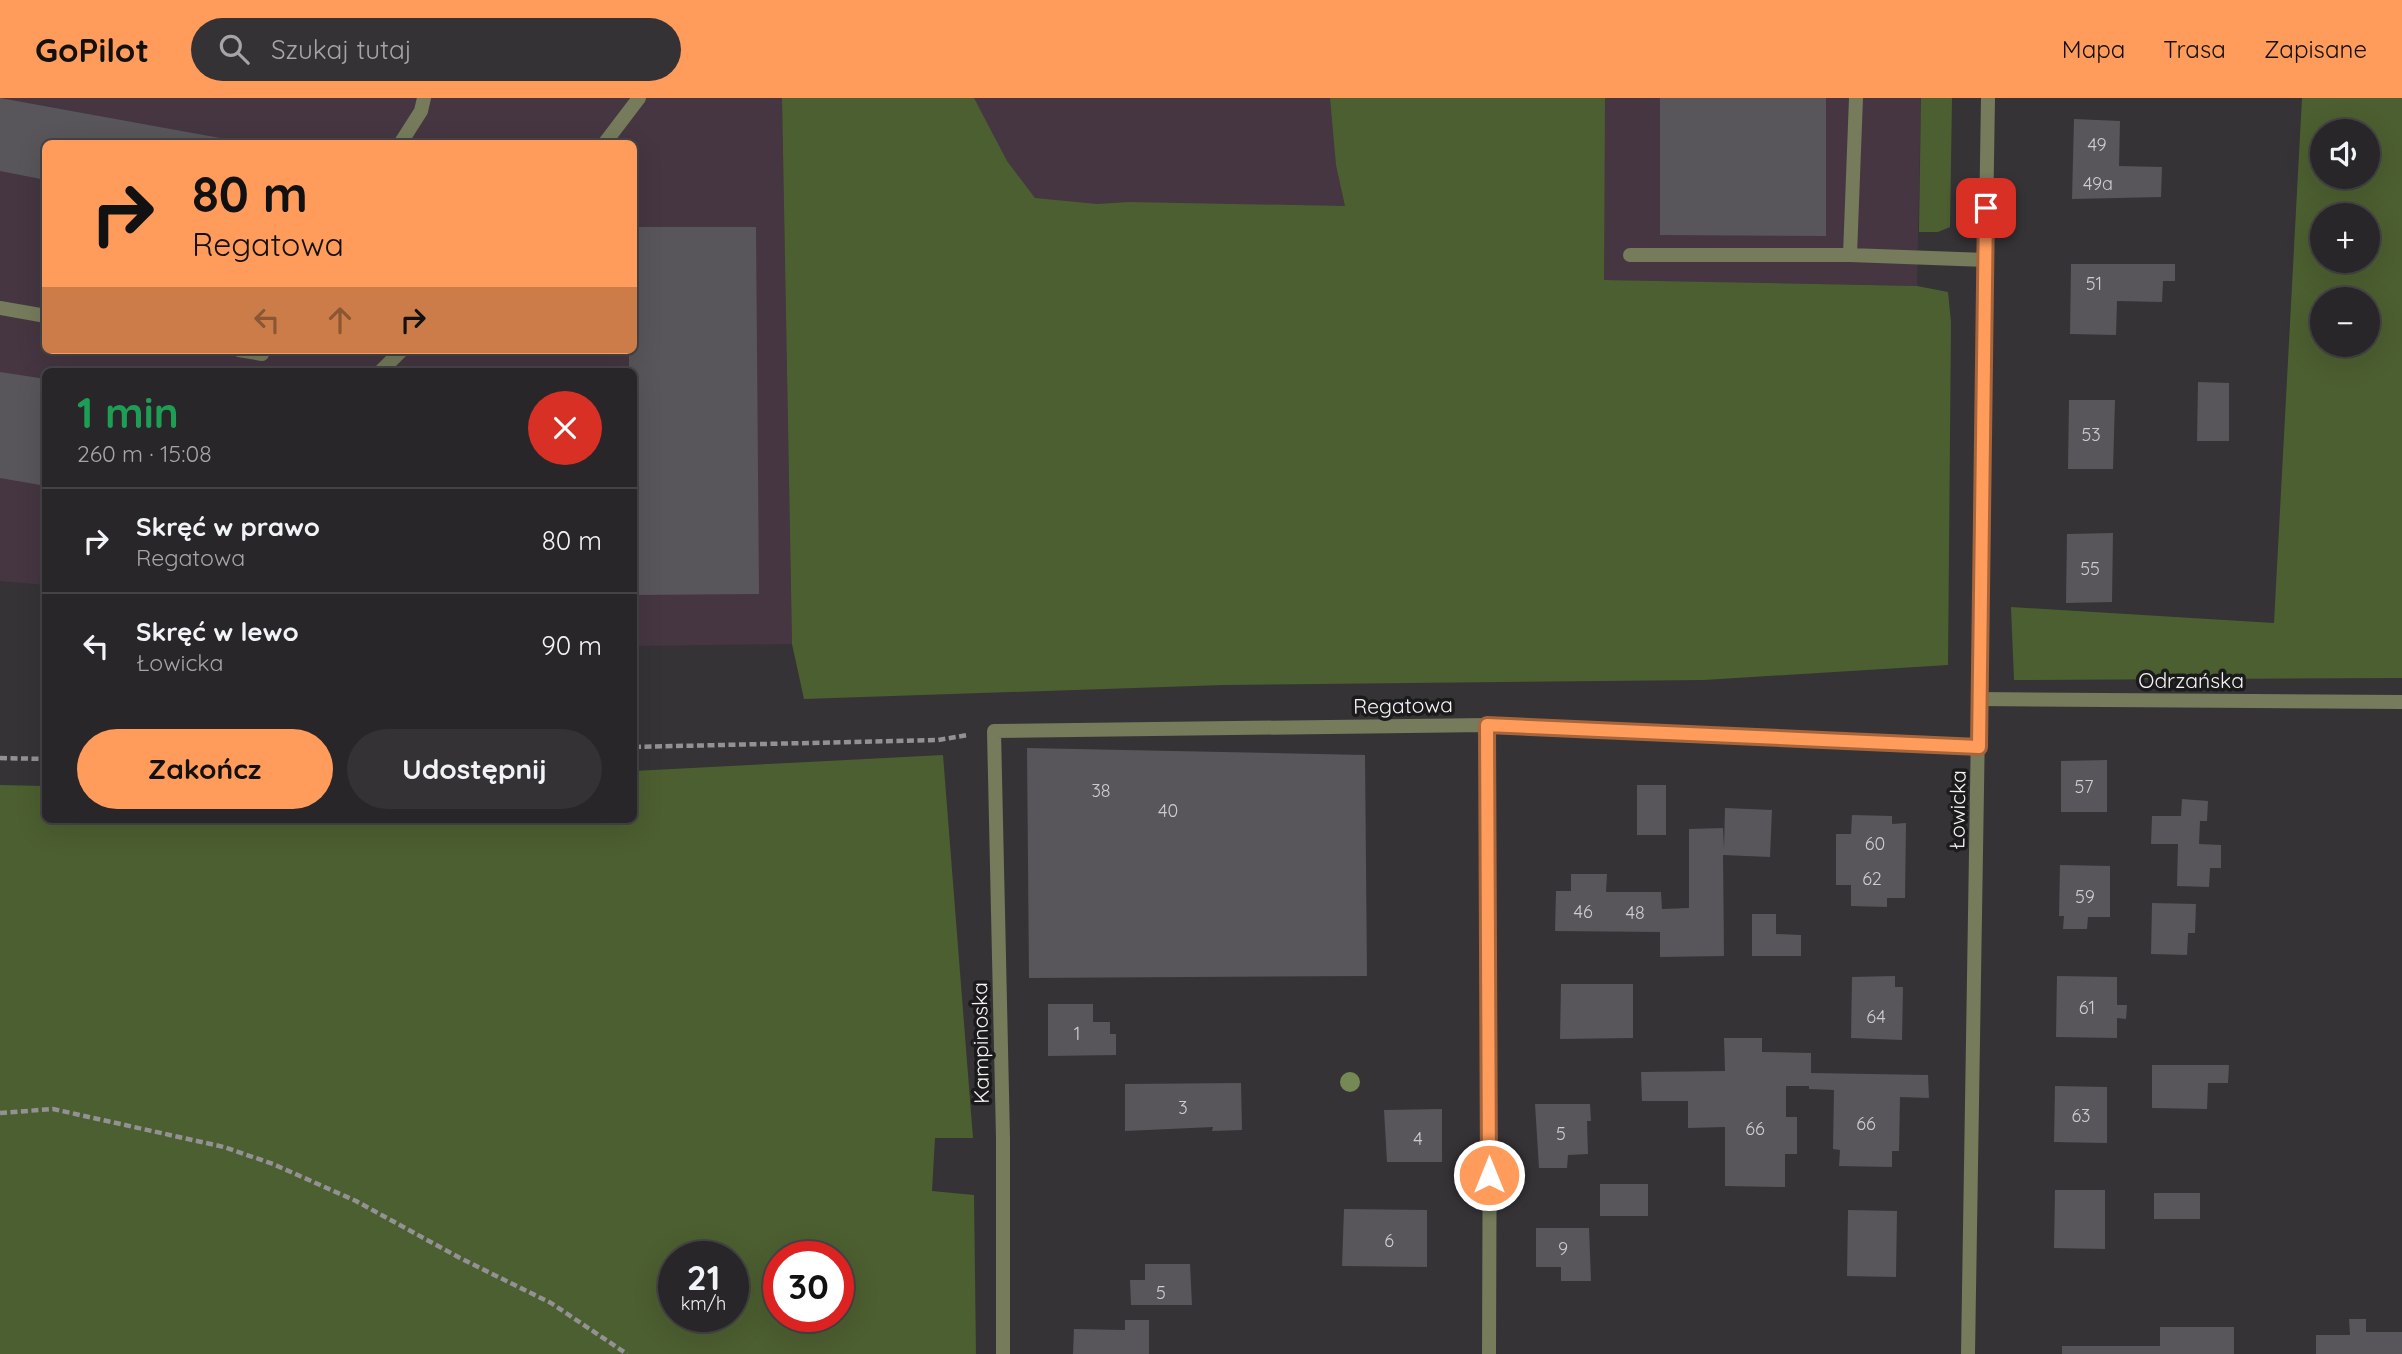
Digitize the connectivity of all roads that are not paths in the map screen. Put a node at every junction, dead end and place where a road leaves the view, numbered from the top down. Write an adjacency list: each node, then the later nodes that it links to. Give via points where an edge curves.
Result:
1 (424, 98): 5 (street)
2 (639, 98): 6 (street)
3 (1856, 98): 8 (street)
4 (1988, 98): 9 (street, Łowicka)
5 (403, 140)
6 (607, 140)
7 (1630, 255): 8 (street)
8 (1850, 255): 9 (street)
9 (1986, 260): 14 (street, Łowicka)
10 (0, 308): 11 (street)
11 (42, 315)
12 (398, 354): 13 (street)
13 (384, 368)
14 (1979, 699): 15 (street, Odrzańska); 18 (street, Łowicka)
15 (2402, 702)
16 (1487, 725): 17 (street, Regatowa); 18 (street, Regatowa); 20 (street)
17 (994, 731): 19 (street, Kampinoska)
18 (1979, 747): 21 (street, Łowicka)
19 (1003, 1354)
20 (1489, 1354)
21 (1968, 1354)

